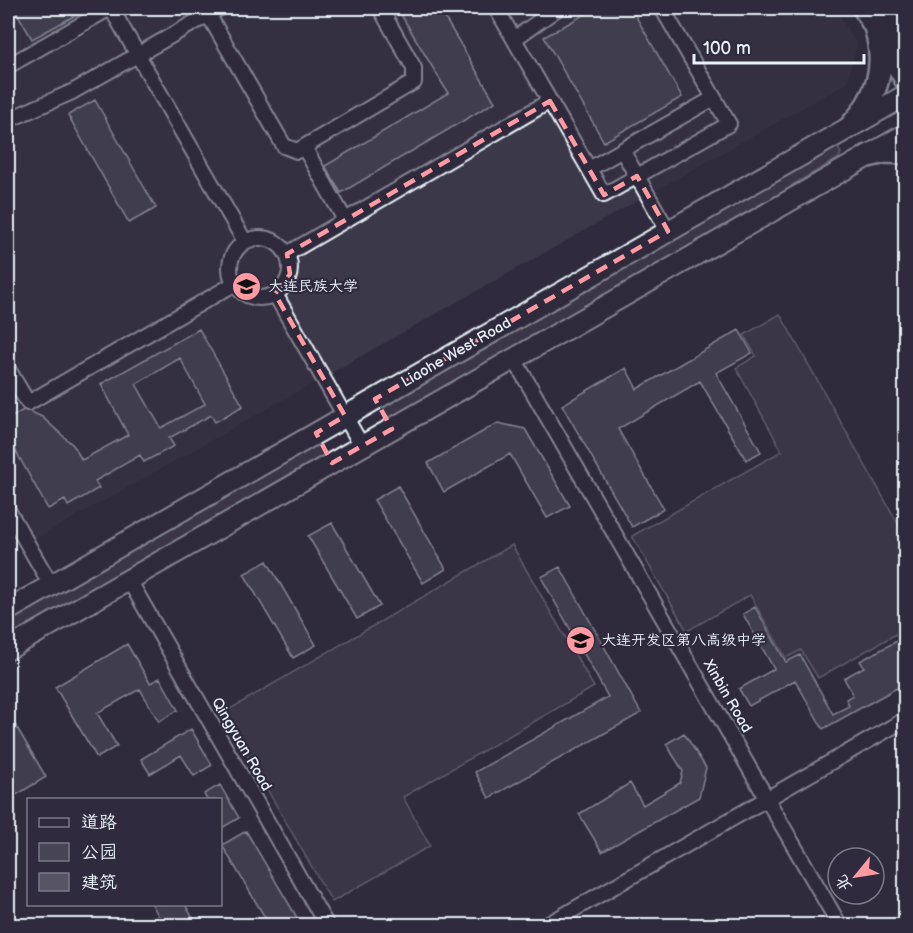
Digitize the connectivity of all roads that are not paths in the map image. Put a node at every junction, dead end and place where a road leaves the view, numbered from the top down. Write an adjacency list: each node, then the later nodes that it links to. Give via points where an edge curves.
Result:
1 (111, 8): 11 (street); 13 (street)
2 (380, 8): 21 (street, via 414,68 414,82)
3 (496, 8): 10 (street)
4 (558, 8): 10 (street)
5 (662, 8): 16 (street)
6 (864, 8): 8 (main road)
7 (214, 11): 11 (street); 21 (street, via 284,146 292,151)
8 (879, 18): 9 (main road); 12 (main road); 14 (main road); 19 (main road, via 882,63 868,105)
9 (906, 37)
10 (514, 39): 17 (street)
11 (138, 54): 18 (street, via 72,92); 29 (street)
12 (906, 57)
13 (8, 66)
14 (906, 80)
15 (906, 95): 19 (street, Liaohe West Road)
16 (714, 98): 22 (street); 26 (street, via 729,124)
17 (550, 101): 25 (street); 27 (street)
18 (8, 119)
19 (856, 123): 23 (street); 28 (street, Liaohe West Road)
20 (906, 134): 23 (street)
21 (304, 147): 27 (street)
22 (622, 150): 25 (street); 26 (street)
23 (873, 153): 24 (main road); 33 (street)
24 (906, 153)
25 (589, 169): 26 (street, via 604,195)
26 (637, 176): 28 (street)
27 (345, 220): 30 (street)
28 (668, 231): 35 (street, Liaohe West Road)
29 (245, 242): 30 (street, via 263,238 273,241); 31 (street, via 230,265)
30 (286, 254): 32 (street, via 290,274)
31 (234, 284): 32 (street, via 250,297); 34 (street, via 28,403)
32 (275, 294): 36 (street)
33 (514, 358): 37 (street); 47 (street, Xinbin Road)
34 (8, 369)
35 (375, 399): 36 (street, Liaohe West Road); 37 (street)
36 (345, 416): 38 (street, Liaohe West Road); 39 (street)
37 (392, 429): 39 (street)
38 (315, 433): 40 (street); 43 (street, Liaohe West Road)
39 (362, 446): 40 (street)
40 (333, 463): 42 (street)
41 (8, 510): 43 (street)
42 (129, 580): 45 (street); 48 (street, Qingyuan Road)
43 (51, 585): 44 (street, Liaohe West Road)
44 (8, 610)
45 (8, 649)
46 (906, 719): 47 (street)
47 (767, 798): 49 (street); 50 (street, Xinbin Road)
48 (327, 926)
49 (545, 926)
50 (840, 926)

